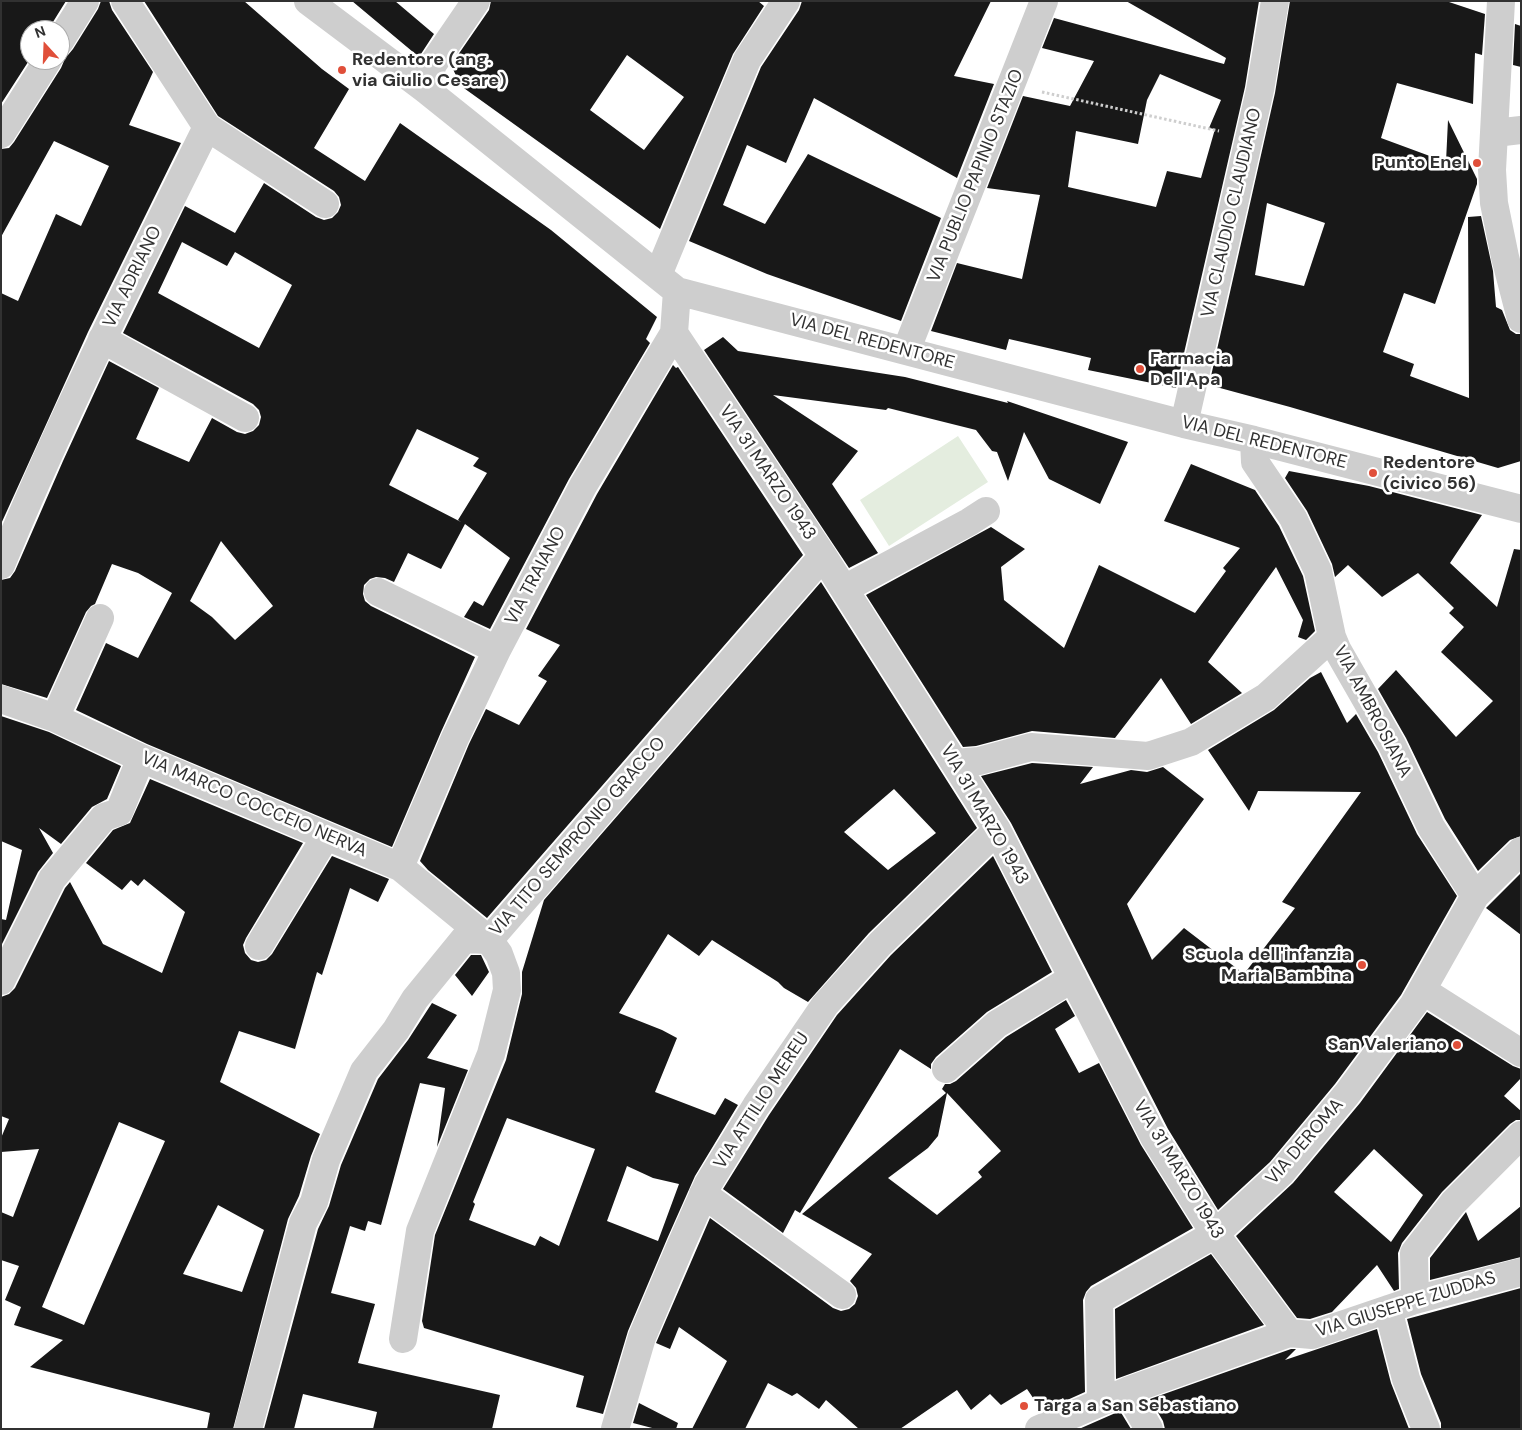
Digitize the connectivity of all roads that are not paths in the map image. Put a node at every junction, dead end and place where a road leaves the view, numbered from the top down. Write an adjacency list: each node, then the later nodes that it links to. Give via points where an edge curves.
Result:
1 (85, 1): 9 (street)
2 (125, 1): 12 (street)
3 (308, 1): 11 (street, VIA DEL REDENTORE)
4 (476, 1): 11 (street, via 433,64)
5 (786, 1): 16 (street, VIA TRAIANO, via 747,60)
6 (1044, 1): 20 (street, VIA PUBLIO PAPINIO STAZIO)
7 (1275, 1): 22 (street, VIA CLAUDIO CLAUDIANO, via 1260,90)
8 (1501, 1): 13 (street)
9 (70, 24)
10 (42, 70): 14 (street)
11 (425, 88): 16 (street, VIA DEL REDENTORE)
12 (207, 127): 15 (street); 19 (street, VIA ADRIANO)
13 (1508, 131): 17 (street, via 1492,170 1494,202)
14 (1, 134)
15 (325, 204)
16 (668, 283): 18 (street, VIA TRAIANO); 20 (street, VIA DEL REDENTORE)
17 (1521, 319)
18 (674, 333): 26 (street, VIA 31 MARZO 1943); 32 (street, VIA TRAIANO, via 583,486)
19 (102, 338): 21 (street); 27 (street, VIA ADRIANO)
20 (906, 351): 22 (street, VIA DEL REDENTORE)
21 (245, 418)
22 (1184, 424): 23 (street, VIA DEL REDENTORE)
23 (1254, 440): 24 (street, VIA DEL REDENTORE); 31 (street, VIA AMBROSIANA, via 1254,462 1293,518 1318,571)
24 (1518, 502)
25 (986, 511): 28 (street)
26 (823, 556): 28 (street, VIA 31 MARZO 1943); 42 (street, VIA TITO SEMPRONIO GRACCO)
27 (1, 565)
28 (844, 589): 36 (street, VIA 31 MARZO 1943)
29 (378, 592): 32 (street)
30 (100, 618): 34 (street)
31 (1332, 637): 36 (street, via 1266,697 1192,742 1148,756 1031,747 979,761); 41 (street, VIA AMBROSIANA, via 1392,746 1431,826)
32 (497, 650): 40 (street, VIA TRAIANO)
33 (1, 699): 34 (street, VIA MARCO COCCEIO NERVA)
34 (55, 718): 35 (street, VIA MARCO COCCEIO NERVA)
35 (141, 758): 38 (street, VIA MARCO COCCEIO NERVA); 45 (street, via 120,812 104,817 52,879)
36 (955, 763): 37 (street, VIA 31 MARZO 1943)
37 (997, 830): 44 (street, VIA 31 MARZO 1943); 50 (street, VIA ATTILIO MEREU, via 880,944 825,1005 756,1106)
38 (326, 836): 40 (street, VIA MARCO COCCEIO NERVA); 43 (street)
39 (1521, 851): 41 (street, VIA DEROMA)
40 (400, 867): 42 (street, VIA MARCO COCCEIO NERVA)
41 (1475, 896): 46 (street, VIA DEROMA)
42 (489, 940): 57 (street, VIA MARCO COCCEIO NERVA, via 500,954 507,990 491,1054 420,1232); 60 (street, VIA TITO SEMPRONIO GRACCO, via 464,939 415,999 396,1030 364,1070 303,1223)
43 (259, 946)
44 (1073, 978): 48 (street, via 996,1024); 51 (street, VIA 31 MARZO 1943, via 1154,1137)
45 (1, 981)
46 (1422, 990): 47 (street); 51 (street, VIA DEROMA, via 1347,1094 1281,1173)
47 (1521, 1054)
48 (946, 1069)
49 (1521, 1135): 54 (street, via 1452,1203 1414,1252)
50 (703, 1194): 53 (street); 61 (street, VIA ATTILIO MEREU, via 642,1337)
51 (1215, 1234): 56 (street, VIA 31 MARZO 1943); 59 (street, VIA DEROMA, via 1099,1300)
52 (1521, 1272): 54 (street, VIA GIUSEPPE ZUDDAS)
53 (842, 1295)
54 (1415, 1300): 55 (street, VIA GIUSEPPE ZUDDAS)
55 (1388, 1309): 56 (street, VIA GIUSEPPE ZUDDAS, via 1312,1334); 64 (street, via 1406,1379)
56 (1289, 1333): 58 (street, VIA GIUSEPPE ZUDDAS)
57 (403, 1339)
58 (1127, 1391): 59 (street, VIA GIUSEPPE ZUDDAS); 63 (street)
59 (1101, 1402): 62 (street, VIA GIUSEPPE ZUDDAS)
60 (248, 1429)
61 (615, 1429)
62 (1039, 1429)
63 (1149, 1429)
64 (1426, 1429)

